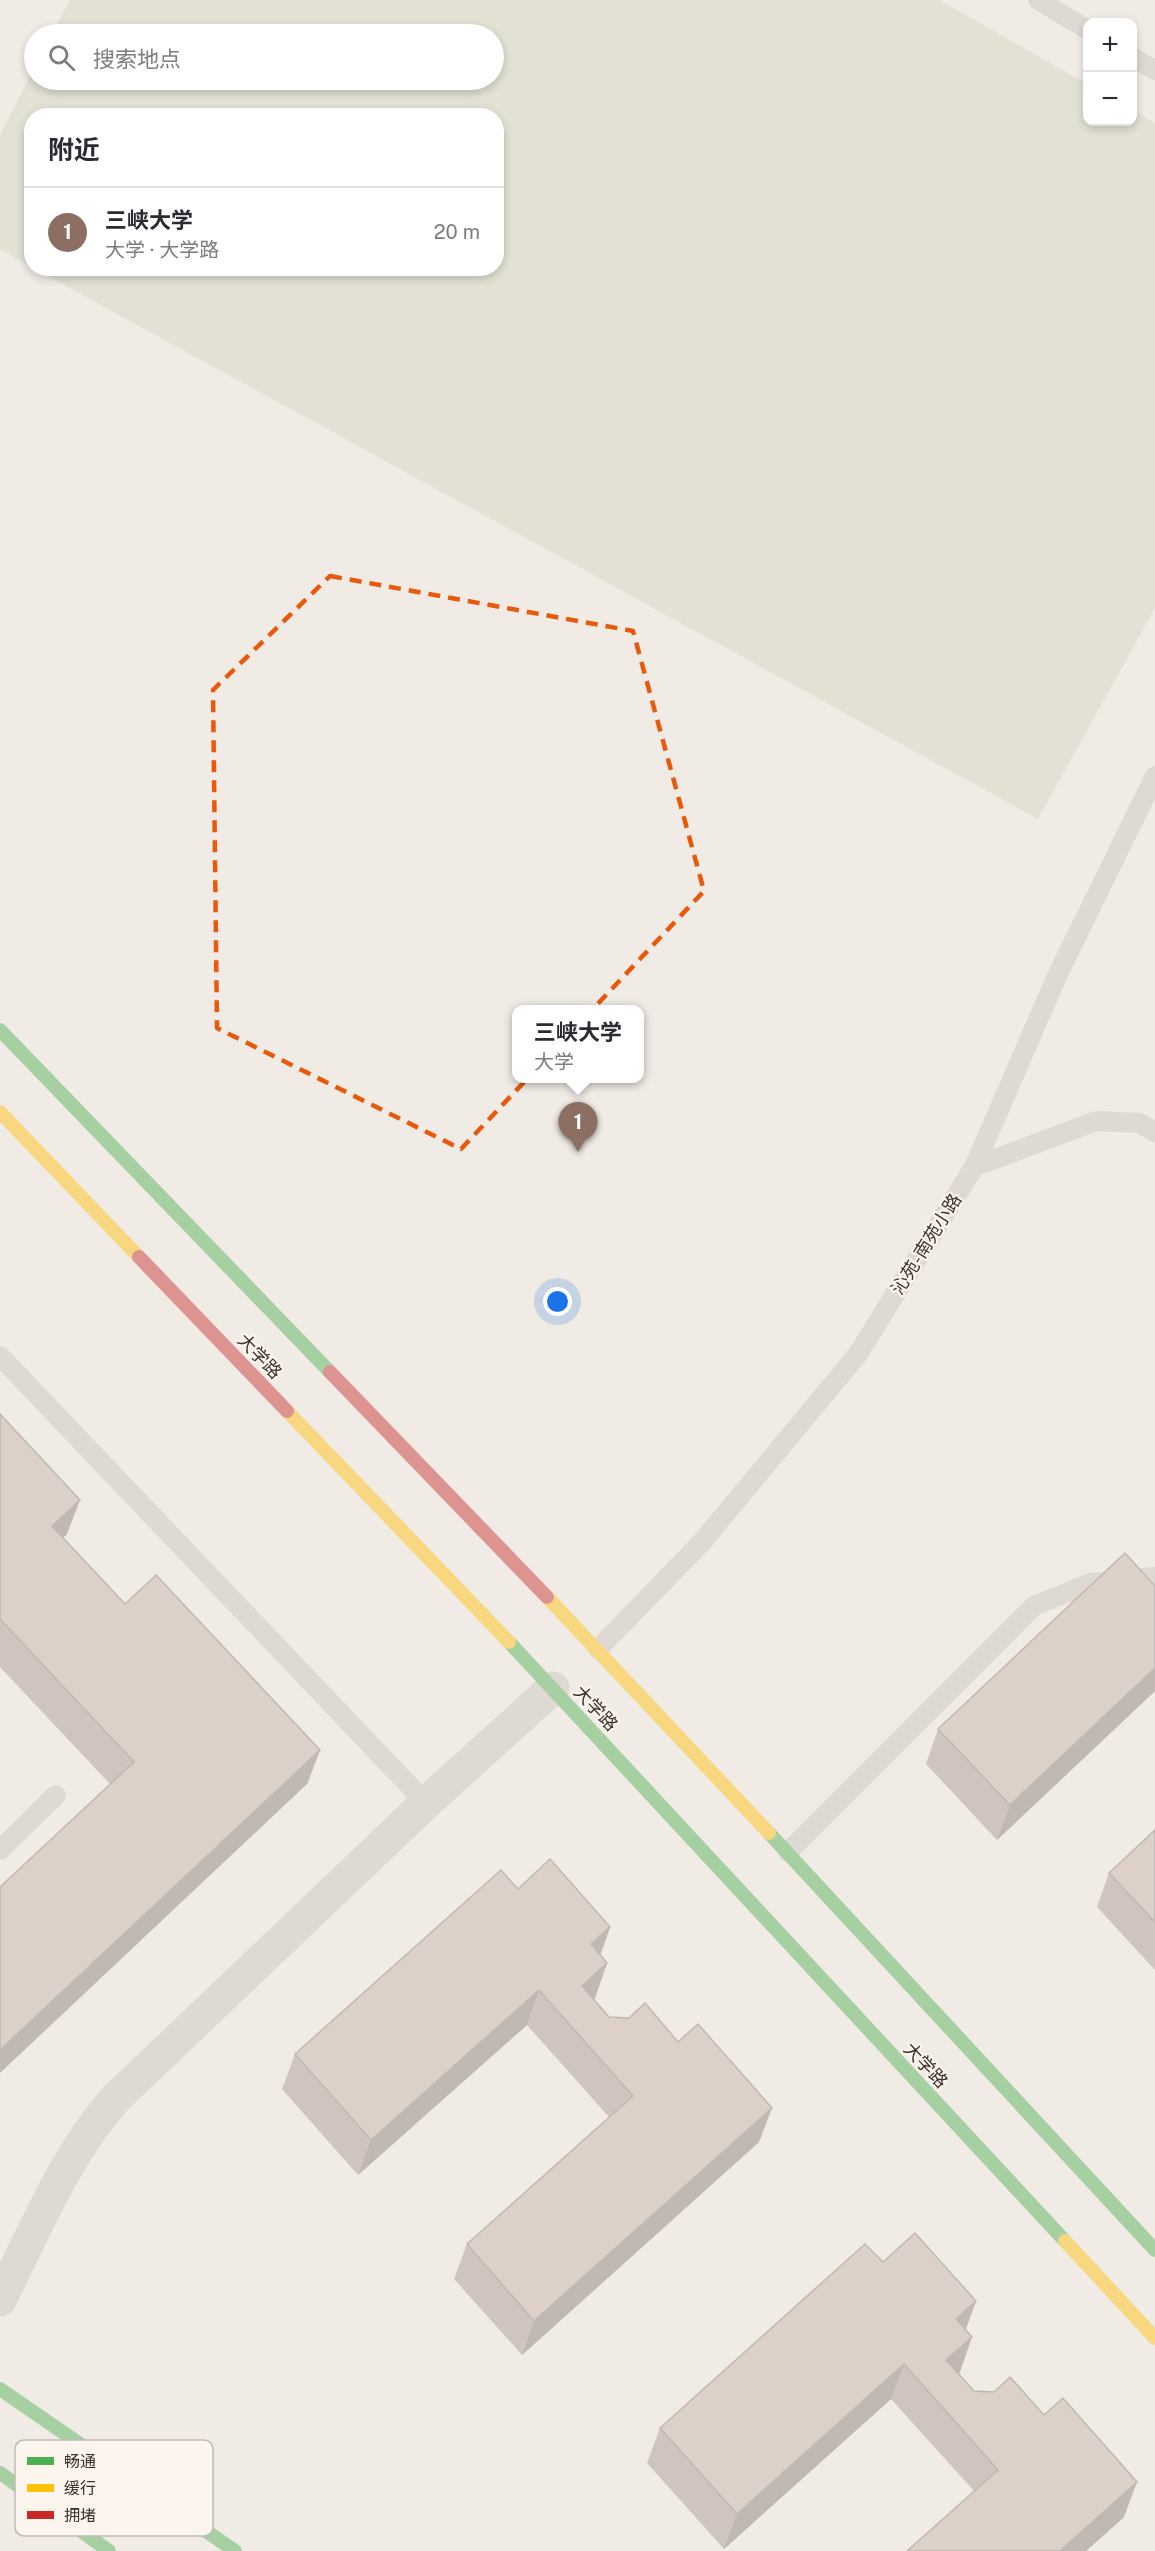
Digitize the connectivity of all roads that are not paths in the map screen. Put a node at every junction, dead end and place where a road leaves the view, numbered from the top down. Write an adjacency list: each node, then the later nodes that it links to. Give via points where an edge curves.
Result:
1 (1038, 0): 2 (lane)
2 (1083, 27)
3 (1137, 60): 4 (lane)
4 (1155, 70)
5 (1155, 776): 9 (lane, 沁苑-南苑小路, via 1058,974)
6 (0, 1030): 12 (main road)
7 (0, 1112): 13 (main road, 大学路)
8 (1155, 1132): 9 (lane, via 1139,1123 1096,1121)
9 (974, 1167): 12 (lane, 沁苑-南苑小路, via 858,1354 702,1542)
10 (0, 1356): 15 (lane)
11 (1155, 1576): 17 (lane, via 1090,1583 1034,1606)
12 (598, 1648): 17 (main road)
13 (553, 1688): 15 (street); 20 (main road, 大学路)
14 (56, 1795): 16 (lane)
15 (426, 1803): 19 (street, via 92,2125 72,2156)
16 (0, 1850)
17 (788, 1852): 18 (main road)
18 (1155, 2250)
19 (0, 2300)
20 (1155, 2338)
21 (0, 2388): 22 (main road)
22 (75, 2440)
23 (0, 2473): 24 (main road)
24 (15, 2484)
25 (88, 2536): 27 (main road)
26 (213, 2536): 28 (main road)
27 (109, 2551)
28 (235, 2551)

